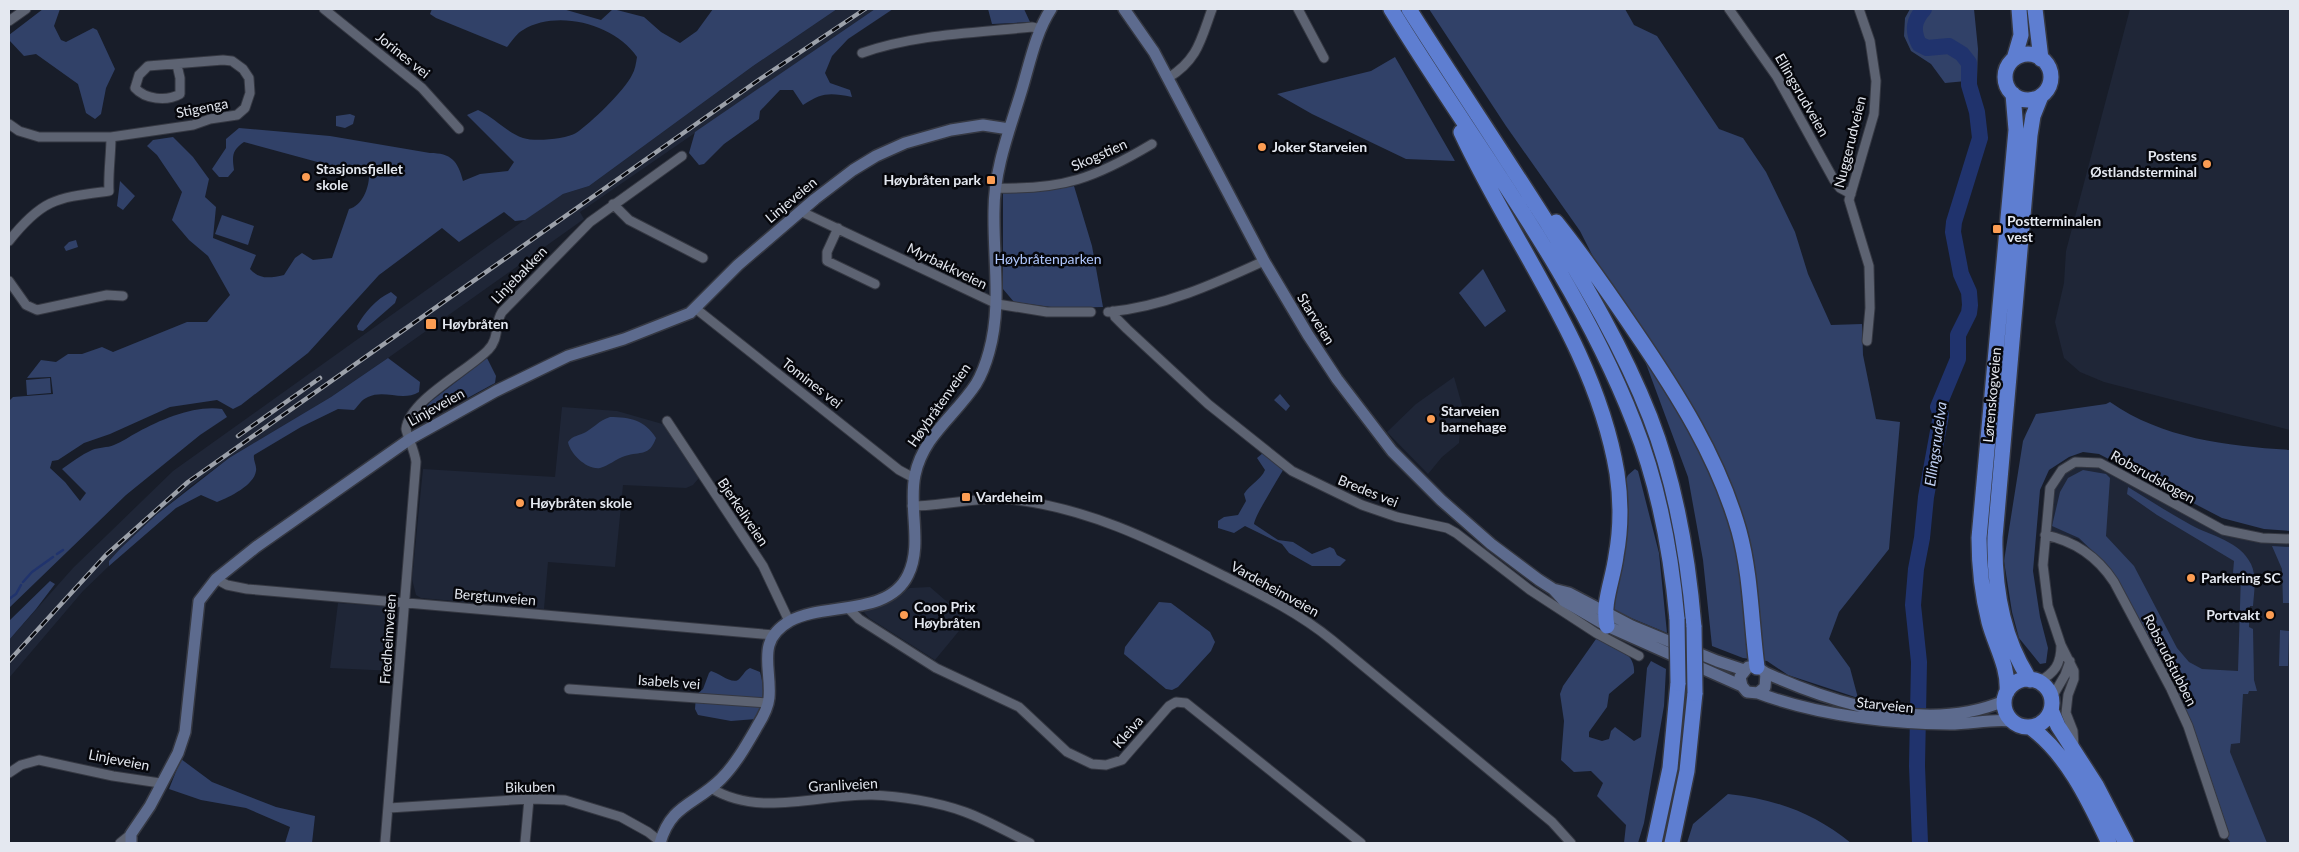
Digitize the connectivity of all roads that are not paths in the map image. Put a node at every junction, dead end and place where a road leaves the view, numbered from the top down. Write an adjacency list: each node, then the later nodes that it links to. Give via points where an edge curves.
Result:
1 (26, 9): 13 (street)
2 (324, 9): 25 (street, Jorines vei, via 422,88)
3 (1051, 9): 14 (street, Høybråtenveien)
4 (1124, 9): 20 (street, Starveien)
5 (1212, 9): 20 (street, via 1194,55 1182,70)
6 (1298, 9): 16 (street)
7 (1391, 9): 21 (highway)
8 (1409, 9): 30 (highway)
9 (1729, 9): 32 (street, Ellingsrudveien, via 1777,77 1834,180)
10 (1859, 9): 32 (street, Nuggerudveien, via 1874,59 1876,96)
11 (2019, 9): 17 (highway, via 2021,35)
12 (2034, 9): 18 (highway)
13 (9, 21)
14 (1041, 28): 15 (street, via 926,39); 26 (street, Høybråtenveien)
15 (862, 53)
16 (1324, 58)
17 (2014, 59): 18 (highway, via 2025,55); 22 (highway, via 2007,68 2005,79)
18 (2041, 59): 23 (highway, via 2047,64 2051,76 2048,89)
19 (177, 65): 19 (street, Stigenga, via 148,66 135,82 135,88 146,96 175,97 181,90); 27 (street, Stigenga, via 218,60 238,64 250,85 245,108 237,115 210,118 192,125)
20 (1168, 78): 38 (street, Starveien)
21 (1438, 83): 55 (highway, via 1498,208 1583,361 1607,427 1617,473 1620,509); 88 (highway, bridge, via 1563,280 1595,337 1635,424 1655,487 1668,542 1676,619 1678,683 1670,768)
22 (2013, 94): 23 (highway, via 2024,100); 66 (highway, Lørenskogveien, via 2016,130 1979,538 1984,604 2006,672)
23 (2041, 96): 62 (highway, Lørenskogveien, via 2030,130 1994,537 2003,617 2017,657)
24 (9, 124): 27 (street, Stigenga, via 38,137)
25 (459, 129)
26 (1009, 129): 31 (street, Høybråtenveien); 34 (street, Linjeveien, via 990,125 969,126 905,143 852,170)
27 (111, 137): 36 (street, via 109,191 69,196 48,203 30,217)
28 (1152, 144): 31 (street, Skogstien, via 1086,178 1040,188)
29 (682, 156): 33 (street, Linjebakken)
30 (1505, 157): 61 (highway, via 1611,296 1683,404 1714,463 1729,499 1744,551); 89 (highway, bridge, via 1605,319 1650,418 1679,514 1694,627 1695,693 1687,771)
31 (995, 188): 42 (street, Høybråtenveien)
32 (1851, 194): 45 (street, Nuggerudveien, via 1849,200 1870,266)
33 (613, 204): 37 (street, via 629,220); 47 (street, Linjebakken, via 590,222 506,308 498,319 496,337 488,350 434,392 416,411 406,429)
34 (800, 211): 35 (street, Myrbakkveien); 43 (street, Linjeveien)
35 (838, 228): 40 (street, via 827,252 828,261); 42 (street, Myrbakkveien)
36 (9, 241)
37 (703, 258)
38 (1264, 261): 55 (street, Starveien, via 1337,379 1392,451 1490,544 1553,589 1569,593); 59 (street, Bredes vei, via 1184,295 1110,311 1208,404 1292,472 1362,505 1451,530 1530,590 1596,633)
39 (9, 281): 41 (street, via 26,305 37,310 107,295)
40 (875, 284)
41 (123, 296)
42 (997, 304): 44 (street, Myrbakkveien, via 1047,312); 48 (street, Høybråtenveien, via 993,335 981,375 927,443)
43 (695, 308): 47 (street, Linjeveien, via 690,313 624,339 568,356); 48 (street, Tomines vei, via 899,470)
44 (1091, 312)
45 (1867, 341)
46 (667, 421): 56 (street, Bjerkeliveien, via 763,566)
47 (410, 439): 52 (street, Linjeveien, via 256,547); 53 (street, Fredheimveien, via 416,462)
48 (914, 478): 49 (street, Høybråtenveien)
49 (912, 506): 54 (street, Høybråtenveien, via 914,549 905,580 889,596); 87 (street, Vardeheimveien, via 995,499 1044,505 1134,532 1277,603 1320,630 1518,794)
50 (2044, 535): 51 (street, Robsrudskogen, via 2050,488 2062,470 2076,462 2100,463 2223,530 2262,538); 58 (street, Robsrudskogen, via 2045,595); 79 (street, Robsrudstubben, via 2062,538 2083,549 2114,582 2188,726)
51 (2290, 539)
52 (216, 579): 53 (street, Bergtunveien, via 227,586 241,588); 75 (street, Linjeveien, via 199,601 185,732 178,753)
53 (404, 604): 57 (street, Bergtunveien); 78 (street, Fredheimveien)
54 (848, 608): 56 (street, Høybråtenveien); 86 (street, Kleiva, via 859,620 936,668 1019,707 1067,752 1092,764 1106,765 1122,760 1168,706 1176,702 1186,703)
55 (1606, 620): 61 (street, Starveien, via 1709,658); 63 (street, Starveien)
56 (789, 621): 57 (street, Høybråtenveien)
57 (774, 635): 67 (street, Høybråtenveien, via 766,655)
58 (2061, 645): 60 (street, Robsrudskogen); 62 (street, via 2056,668)
59 (1639, 656)
60 (2070, 661): 68 (street); 73 (street, Robsrudskogen, via 2074,678 2066,713 2073,731)
61 (1756, 670): 63 (street, via 1740,678); 65 (street, via 1767,682); 69 (street, Starveien)
62 (2034, 681): 66 (highway, via 2017,682); 68 (highway, via 2047,689)
63 (1742, 686): 65 (street, Starveien, via 1750,693)
64 (569, 688): 67 (street, Isabels vei)
65 (1758, 693): 69 (street, Starveien, via 1818,710)
66 (2006, 697): 70 (street, Starveien); 71 (highway, via 2006,712)
67 (768, 703): 76 (street, Høybråtenveien, via 742,752)
68 (2051, 704): 72 (highway, via 2043,722); 73 (highway, via 2058,726)
69 (1869, 713): 70 (street, Starveien, via 1918,724)
70 (1954, 719): 71 (street, Starveien)
71 (2011, 721): 72 (highway)
72 (2030, 727): 90 (highway, via 2062,757)
73 (2074, 750): 91 (highway)
74 (9, 773): 75 (street, Linjeveien, via 21,765 39,760)
75 (160, 783): 80 (street)
76 (711, 788): 84 (street, Høybråtenveien, via 673,816); 85 (street, Granliveien, via 731,798 779,803 870,795 906,798 965,812)
77 (529, 799): 78 (street, Bikuben); 83 (street); 84 (street, Bikuben, via 565,800 621,817)
78 (389, 808): 82 (street, Fredheimveien)
79 (2224, 834)
80 (131, 838): 81 (street)
81 (120, 843)
82 (385, 843)
83 (525, 843)
84 (661, 843)
85 (1030, 843)
86 (1361, 843)
87 (1571, 843)
88 (1654, 843)
89 (1672, 843)
90 (2109, 843)
91 (2126, 843)

